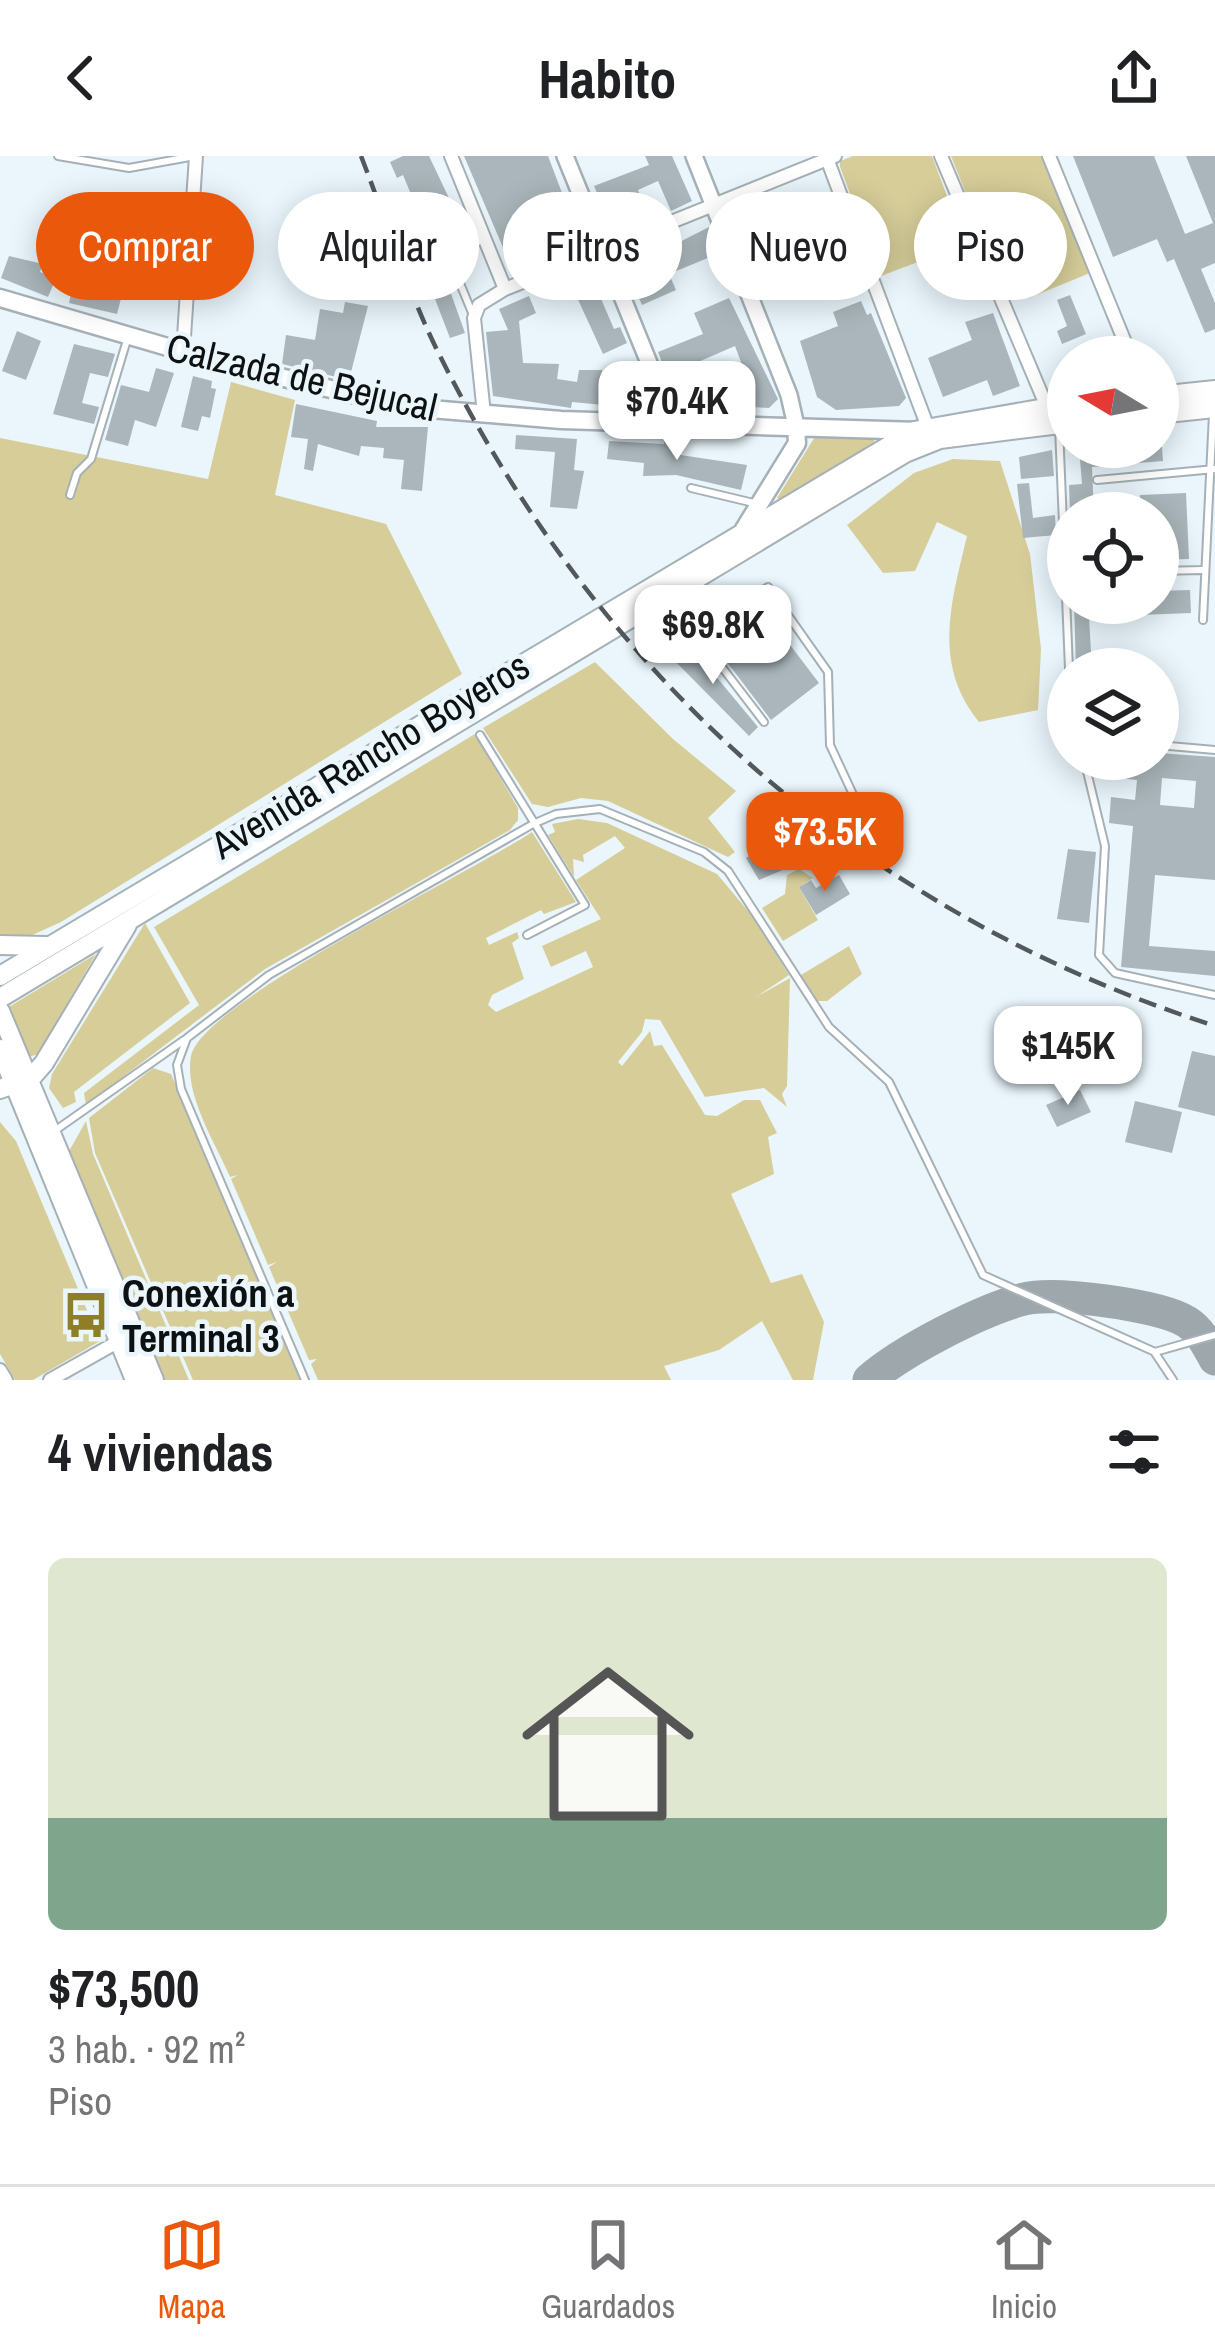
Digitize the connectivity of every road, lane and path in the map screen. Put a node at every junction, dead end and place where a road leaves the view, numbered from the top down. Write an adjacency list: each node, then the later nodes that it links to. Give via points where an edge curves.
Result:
1 (58, 156): 2 (lane, via 129,168)
2 (195, 156): 21 (street)
3 (451, 156): 12 (street)
4 (565, 156): 9 (street)
5 (694, 156): 10 (street)
6 (941, 156): 22 (street)
7 (1049, 156): 20 (street)
8 (830, 157): 11 (street); 31 (street)
9 (580, 192)
10 (709, 192)
11 (742, 192)
12 (484, 239): 13 (street); 18 (lane, via 452,263)
13 (503, 284)
14 (503, 290): 18 (street, via 479,305)
15 (0, 298): 19 (main road, Calzada de Bejucal)
16 (624, 300): 29 (street)
17 (750, 300): 30 (street)
18 (475, 318): 26 (street)
19 (128, 336): 21 (main road, Calzada de Bejucal); 36 (lane, via 91,459)
20 (1122, 336)
21 (183, 352): 26 (main road, Calzada de Bejucal, via 332,393)
22 (1047, 390)
23 (1179, 398): 24 (main road)
24 (1214, 402): 25 (main road); 33 (lane)
25 (1179, 410)
26 (484, 415): 29 (main road, Calzada de Bejucal)
27 (1047, 418): 31 (main road, Avenida Rancho Boyeros)
28 (1047, 419): 32 (main road, Avenida Rancho Boyeros)
29 (673, 422): 30 (main road, Calzada de Bejucal)
30 (796, 425): 31 (main road, Calzada de Bejucal); 37 (main road, via 797,443)
31 (920, 428): 32 (main road, Calzada de Bejucal); 38 (main road, Avenida Rancho Boyeros)
32 (969, 434): 41 (main road, Avenida Rancho Boyeros, via 905,453)
33 (1213, 468): 34 (lane); 39 (lane)
34 (1097, 480)
35 (691, 488): 37 (lane)
36 (70, 495)
37 (761, 505): 38 (main road)
38 (734, 541): 41 (main road); 55 (main road, Avenida Rancho Boyeros)
39 (1203, 570): 40 (lane); 43 (lane)
40 (1179, 571)
41 (710, 572): 42 (main road, Avenida Rancho Boyeros)
42 (653, 606): 44 (lane); 52 (main road, Avenida Rancho Boyeros)
43 (1203, 620)
44 (695, 632): 45 (lane); 50 (lane, via 768,587 827,671 830,745)
45 (764, 722)
46 (480, 735): 51 (lane)
47 (1179, 747): 48 (lane)
48 (1215, 750)
49 (1089, 780): 57 (lane, via 1105,846 1099,955 1115,973)
50 (857, 803)
51 (533, 824): 53 (lane, via 585,905); 60 (lane, via 269,975); 66 (lane, via 600,809 717,860 829,1027 890,1082 982,1275)
52 (138, 913): 58 (main road, Avenida Rancho Boyeros); 62 (main road)
53 (527, 935)
54 (0, 945): 55 (main road)
55 (50, 945): 56 (main road, Avenida Rancho Boyeros)
56 (0, 976)
57 (1215, 995)
58 (0, 998)
59 (0, 1011): 62 (main road)
60 (187, 1037): 63 (lane); 72 (lane, via 177,1065 181,1088)
61 (0, 1049): 62 (main road)
62 (12, 1088): 63 (main road); 65 (main road)
63 (53, 1132): 65 (main road)
64 (1215, 1335): 66 (lane)
65 (125, 1338): 69 (street); 70 (main road); 71 (main road)
66 (1155, 1352): 73 (lane)
67 (0, 1370): 68 (street)
68 (6, 1380)
69 (50, 1380)
70 (135, 1380)
71 (154, 1380)
72 (305, 1380)
73 (1173, 1380)

